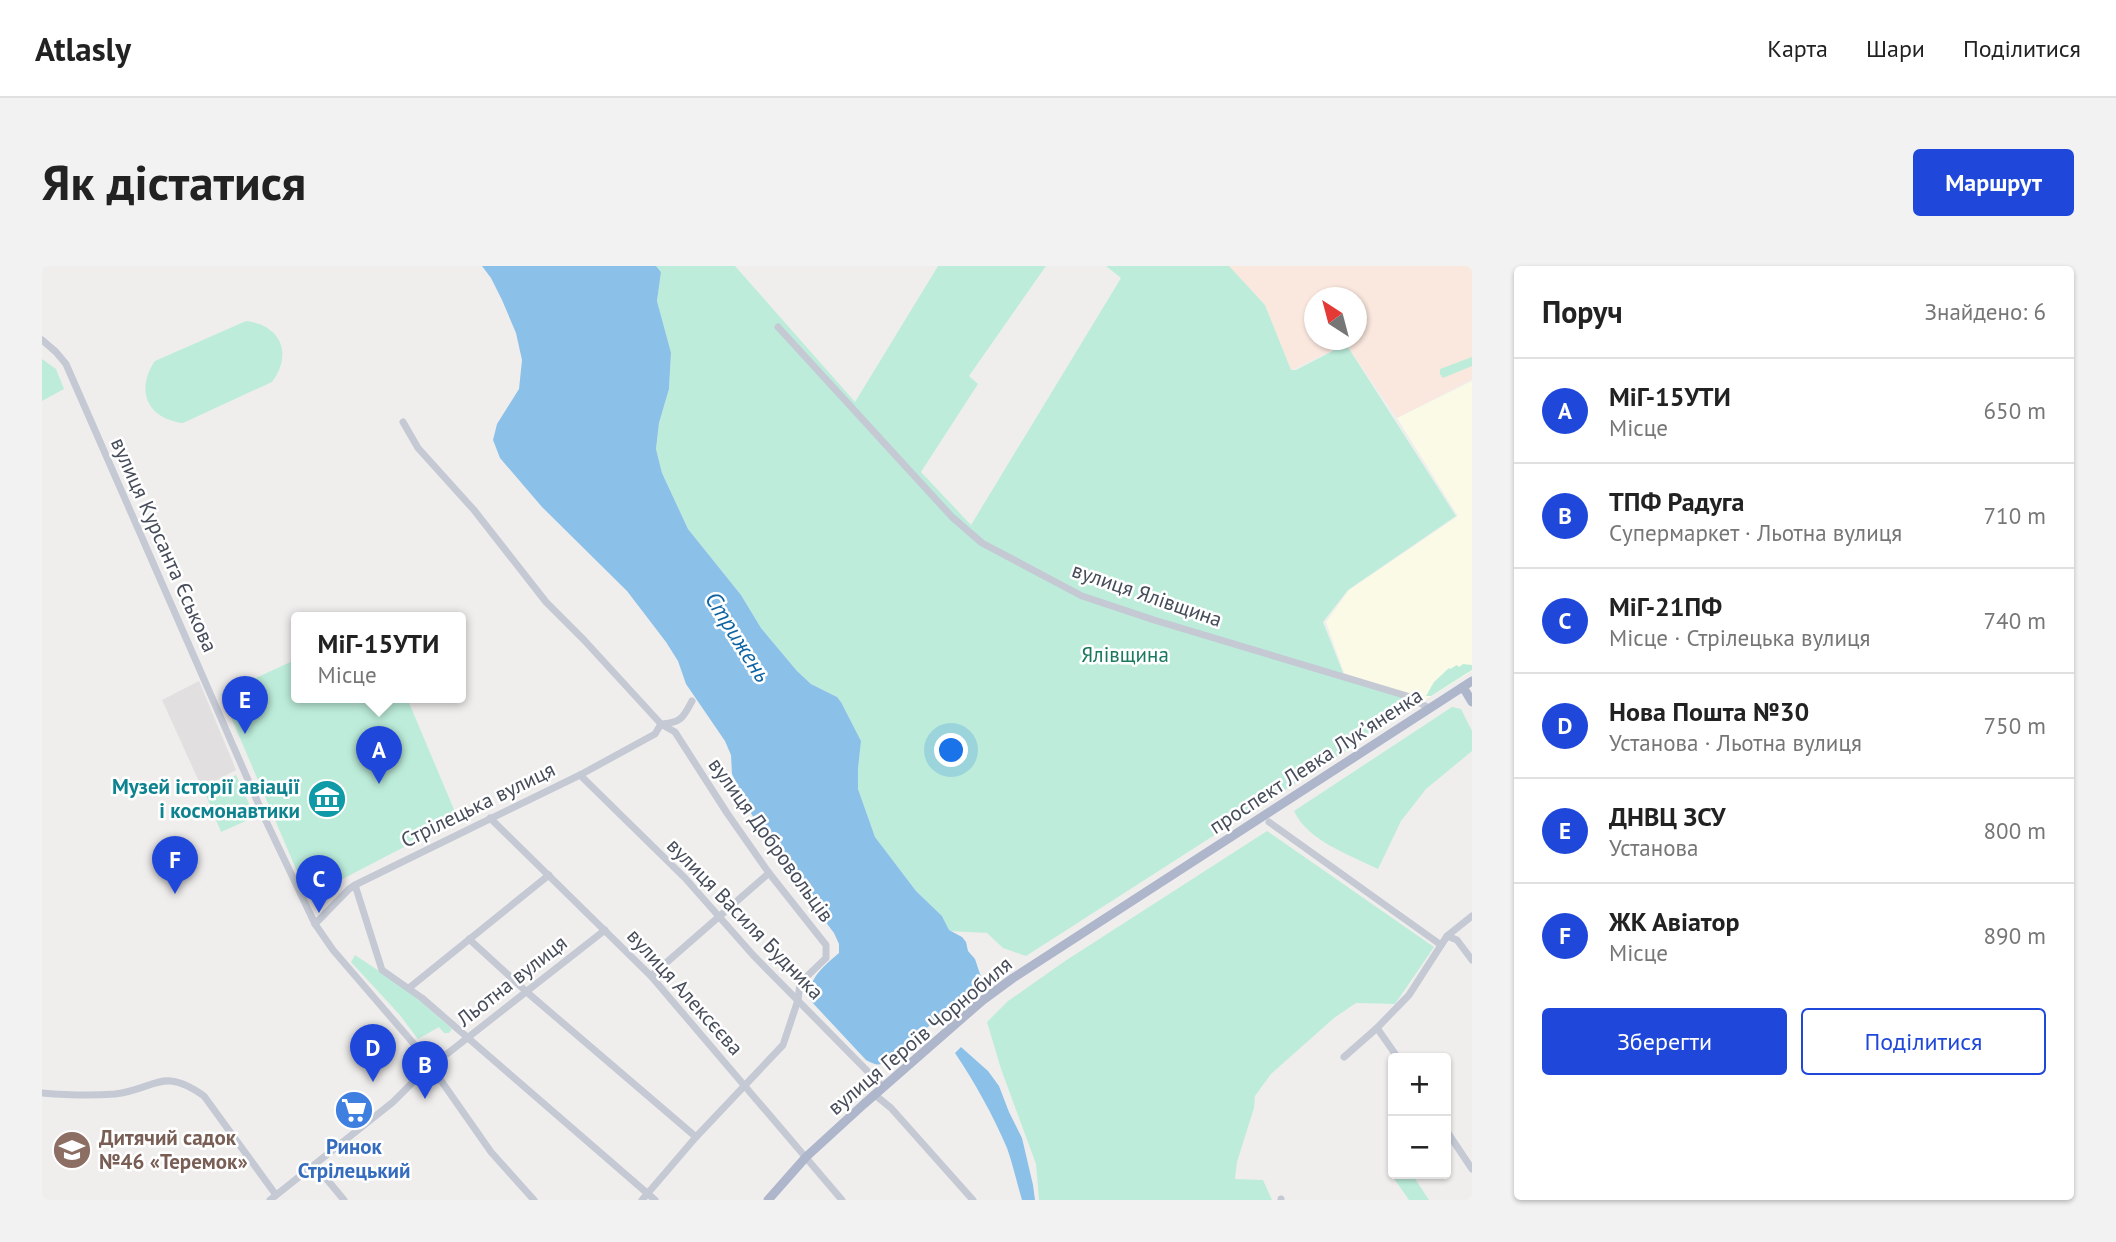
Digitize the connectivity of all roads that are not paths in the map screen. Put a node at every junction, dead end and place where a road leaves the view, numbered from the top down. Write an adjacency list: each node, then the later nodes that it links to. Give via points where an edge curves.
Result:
1 (778, 327): 8 (street, вулиця Ялівщина, via 952,517 982,543 1082,596 1408,696)
2 (42, 340): 19 (street, вулиця Курсанта Єськова, via 66,364)
3 (403, 422): 9 (street, via 418,448 474,510 546,603)
4 (1472, 681): 5 (main road, проспект Левка Лукʼяненка)
5 (1463, 687): 7 (main road); 8 (main road, проспект Левка Лукʼяненка)
6 (692, 701): 9 (street, Стрілецька вулиця, via 684,716)
7 (1472, 702)
8 (1429, 708): 13 (main road, проспект Левка Лукʼяненка)
9 (661, 724): 10 (street, Стрілецька вулиця, via 655,734); 14 (street, вулиця Добровольців, via 675,732)
10 (580, 775): 11 (street, Стрілецька вулиця); 17 (street, вулиця Василя Будника)
11 (490, 818): 15 (street, вулиця Алексєєва); 16 (street, Стрілецька вулиця)
12 (1269, 822): 23 (street)
13 (1180, 870): 38 (main road, вулиця Героїв Чорнобиля, via 1013,978)
14 (769, 873): 17 (street); 28 (street, вулиця Добровольців, via 826,945 826,958 800,983)
15 (549, 875): 20 (street, вулиця Алексєєва); 22 (street)
16 (355, 885): 19 (street, Стрілецька вулиця); 26 (street, via 382,970)
17 (718, 916): 25 (street); 28 (street, вулиця Василя Будника)
18 (1472, 916): 21 (street)
19 (315, 924): 34 (street, via 409,1037)
20 (605, 930): 25 (street, вулиця Алексєєва); 27 (street, Льотна вулиця)
21 (1447, 936): 23 (street); 24 (street, via 1457,940)
22 (469, 939): 26 (street); 27 (street)
23 (1441, 945): 29 (street, via 1409,995)
24 (1472, 960)
25 (651, 976): 37 (street, вулиця Алексєєва)
26 (409, 988): 30 (street)
27 (527, 991): 30 (street, Льотна вулиця); 41 (street)
28 (798, 1000): 37 (street, вулиця Добровольців, via 783,1045); 38 (street, вулиця Василя Будника)
29 (1377, 1028): 31 (street); 32 (street)
30 (468, 1038): 33 (street, Льотна вулиця); 46 (street)
31 (1394, 1053)
32 (1344, 1057)
33 (440, 1059): 34 (street); 35 (street, Льотна вулиця)
34 (422, 1061): 35 (street, via 430,1065); 36 (street, Льотна вулиця)
35 (428, 1069): 36 (street, Льотна вулиця); 49 (street)
36 (414, 1080): 44 (street, Льотна вулиця)
37 (744, 1084): 41 (street, вулиця Добровольців); 43 (street, вулиця Алексєєва)
38 (883, 1087): 40 (main road, вулиця Героїв Чорнобиля)
39 (42, 1093): 47 (street, via 110,1094 163,1080 191,1086 204,1096)
40 (875, 1095): 43 (main road, вулиця Героїв Чорнобиля); 53 (street)
41 (696, 1136): 46 (street, вулиця Добровольців)
42 (1451, 1138): 45 (street)
43 (806, 1157): 51 (main road, вулиця Героїв Чорнобиля); 52 (street, вулиця Алексєєва)
44 (315, 1165): 47 (street, Льотна вулиця); 48 (street)
45 (1472, 1169)
46 (645, 1197): 50 (street)
47 (273, 1198)
48 (344, 1200)
49 (534, 1200)
50 (654, 1200)
51 (768, 1200)
52 (842, 1200)
53 (973, 1200)

